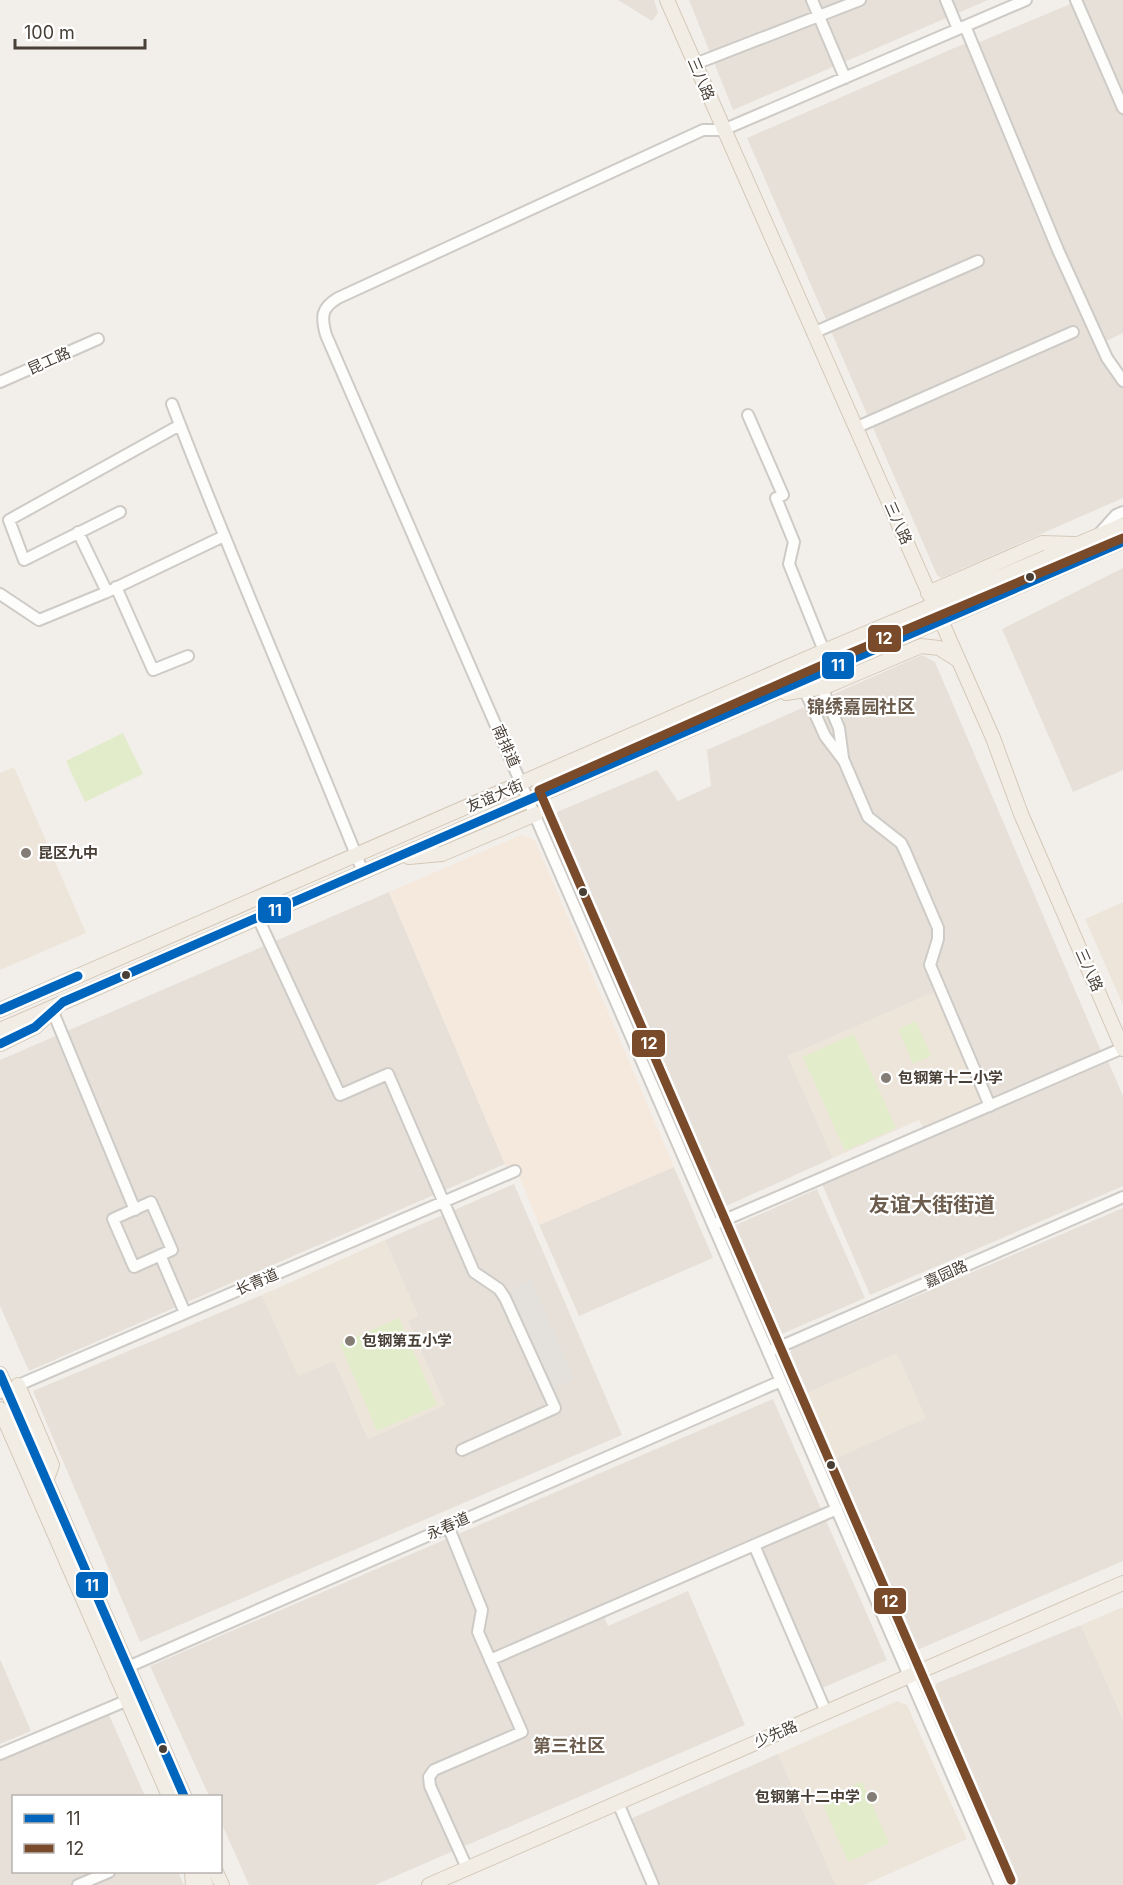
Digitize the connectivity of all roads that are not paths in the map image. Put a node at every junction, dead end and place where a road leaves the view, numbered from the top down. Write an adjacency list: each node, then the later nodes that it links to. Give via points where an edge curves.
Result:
1 (668, 0): 9 (main road, 三八路)
2 (812, 0): 7 (street)
3 (860, 0): 7 (street)
4 (946, 0): 8 (street)
5 (1026, 0): 8 (street)
6 (1076, 0): 11 (street)
7 (819, 17): 9 (street); 10 (street)
8 (962, 27): 10 (street); 17 (street, via 1107,358)
9 (695, 64): 12 (main road, 三八路)
10 (845, 78): 12 (street)
11 (1123, 108)
12 (723, 130): 15 (main road, 三八路); 41 (street, 南排道, via 703,130 338,298 323,311 326,335)
13 (978, 261): 15 (street)
14 (1073, 332): 22 (street)
15 (813, 333): 22 (main road, 三八路)
16 (98, 339): 18 (street, 昆工路)
17 (1123, 381)
18 (0, 382)
19 (171, 404): 21 (street)
20 (748, 415): 34 (street, via 783,495 776,498 794,542 789,564)
21 (180, 425): 26 (street, via 9,520 24,560); 28 (street)
22 (855, 428): 32 (main road, 三八路)
23 (120, 512): 26 (street)
24 (1123, 512): 27 (street)
25 (1123, 525): 27 (main road, 友谊大街)
26 (78, 532): 30 (street)
27 (1099, 535): 32 (main road, 友谊大街)
28 (224, 536): 30 (street); 44 (street)
29 (1122, 542): 33 (main road, 友谊大街)
30 (112, 590): 31 (street, via 39,620); 35 (street, via 153,670)
31 (0, 594)
32 (931, 599): 33 (main road, 三八路); 34 (main road, 友谊大街)
33 (941, 620): 36 (main road, 三八路); 39 (main road, 友谊大街)
34 (824, 651): 41 (main road, 友谊大街)
35 (188, 656)
36 (958, 661): 37 (main road, via 939,648 921,646); 52 (main road, 三八路)
37 (822, 688): 38 (main road); 40 (street, via 839,728)
38 (805, 691): 39 (main road); 40 (street, via 825,736)
39 (769, 696): 42 (main road, 友谊大街)
40 (844, 761): 53 (street, via 871,820 903,846 938,928 930,964)
41 (523, 784): 42 (street, 南排道); 44 (main road, 友谊大街)
42 (530, 801): 43 (street, 南排道); 45 (main road, 友谊大街)
43 (536, 814): 45 (main road, via 442,854); 58 (street, 南排道)
44 (357, 856): 46 (street); 49 (main road, 友谊大街)
45 (395, 858): 46 (main road, 友谊大街)
46 (363, 872): 47 (main road, 友谊大街)
47 (258, 918): 48 (main road, 友谊大街); 56 (street, via 340,1095 388,1074)
48 (58, 1007): 50 (main road, 友谊大街); 51 (main road, via 35,1027); 57 (street)
49 (0, 1010)
50 (0, 1029)
51 (0, 1044)
52 (1123, 1048): 53 (street)
53 (990, 1106): 58 (street)
54 (515, 1171): 56 (street, 长青道)
55 (1123, 1197): 61 (street, 嘉园路)
56 (443, 1202): 60 (street, 长青道); 66 (street, via 474,1272 506,1298 555,1408)
57 (135, 1210): 59 (street, via 151,1202 172,1250); 59 (street, via 113,1219 134,1267)
58 (713, 1225): 61 (street, 南排道)
59 (160, 1255): 60 (street)
60 (185, 1313): 64 (street, 长青道)
61 (768, 1352): 63 (street, 南排道)
62 (0, 1374): 64 (main road)
63 (781, 1381): 67 (street, 南排道); 68 (street, 永春道)
64 (8, 1389): 72 (main road, via 52,1465 46,1481)
65 (0, 1409): 72 (main road)
66 (462, 1450)
67 (837, 1509): 69 (street); 73 (street, 南排道)
68 (448, 1526): 71 (street, via 481,1604 477,1628); 72 (street, 永春道)
69 (754, 1545): 71 (street); 75 (street)
70 (1123, 1583): 73 (main road, 少先路)
71 (490, 1660): 80 (street, via 522,1732 434,1770 429,1777)
72 (121, 1670): 74 (main road); 78 (main road)
73 (910, 1676): 75 (main road, 少先路); 85 (street, 南排道)
74 (128, 1700): 76 (street); 77 (main road)
75 (826, 1712): 79 (main road, 少先路)
76 (0, 1754)
77 (168, 1795)
78 (183, 1795)
79 (618, 1803): 80 (main road, 少先路); 84 (street)
80 (467, 1868): 83 (main road, 少先路)
81 (107, 1873): 82 (street)
82 (78, 1885)
83 (429, 1885)
84 (653, 1885)
85 (1000, 1885)

